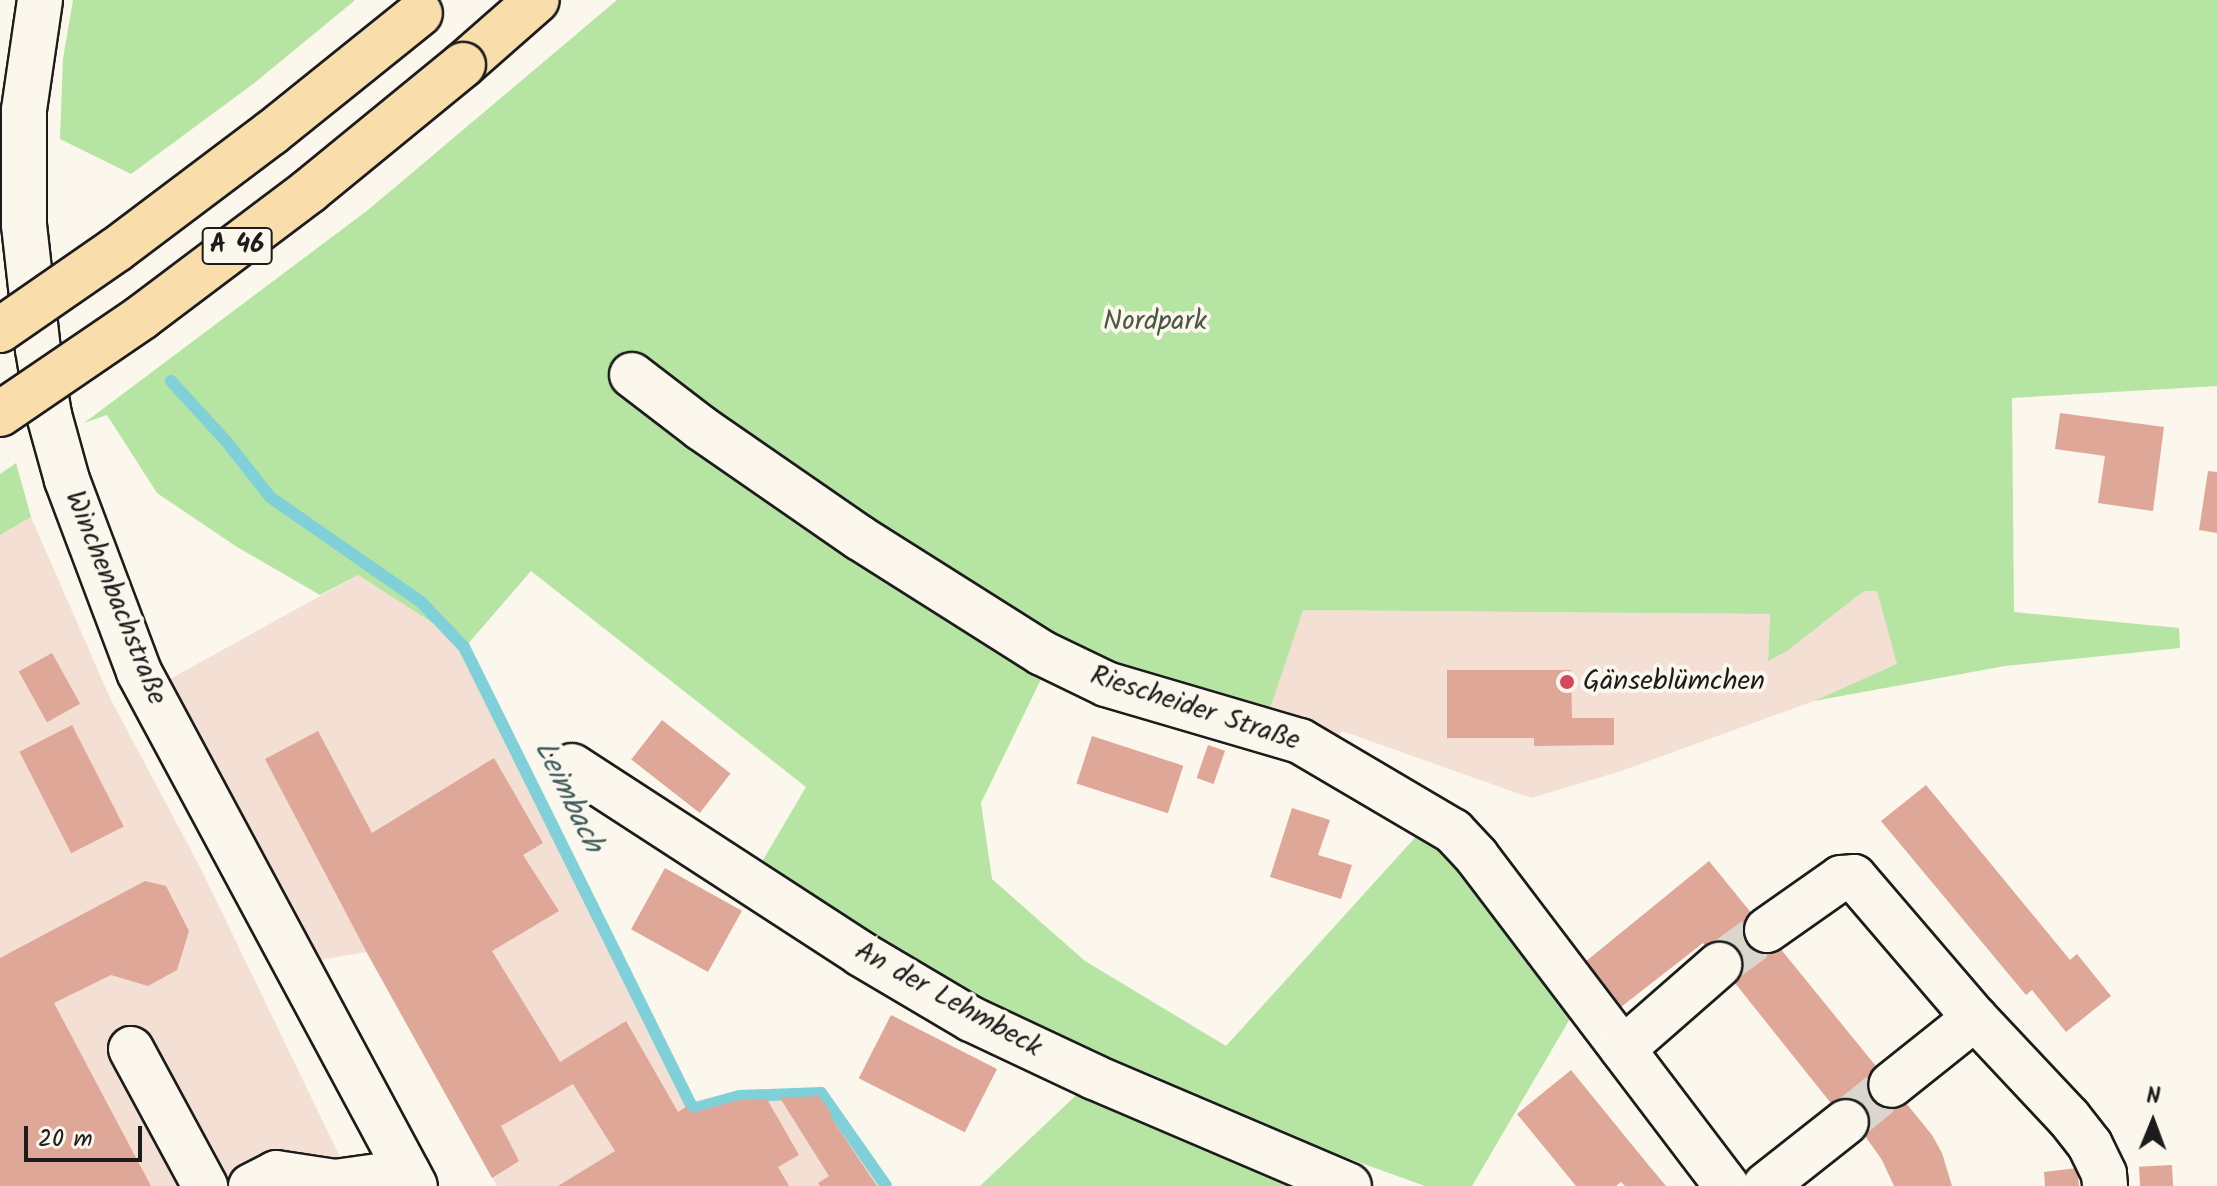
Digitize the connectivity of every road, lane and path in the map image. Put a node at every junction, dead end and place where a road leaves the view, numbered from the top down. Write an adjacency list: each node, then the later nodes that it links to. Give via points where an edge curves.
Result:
1 (40, 0): 15 (street, Winchenbachstraße, via 24,110 24,225 49,415 67,480 139,672)
2 (537, 0): 6 (highway, A 46, bridge, via 274,218)
3 (427, 7): 4 (highway, A 46, bridge, via 271,133)
4 (0, 330)
5 (632, 375): 12 (street, Riescheider Straße, via 860,538 1042,653 1106,684 1300,741 1432,816 1477,857)
6 (0, 414)
7 (572, 766): 18 (street, An der Lehmbeck, via 861,954 971,1019)
8 (1767, 930): 10 (street, via 1841,878 1854,877)
9 (1719, 965): 12 (street)
10 (1975, 1018): 13 (street); 21 (street, via 2090,1145)
11 (131, 1049): 16 (street)
12 (1623, 1049): 19 (street, Riescheider Straße)
13 (1891, 1085)
14 (1846, 1122): 20 (street)
15 (411, 1179): 17 (street, via 335,1182 276,1173)
16 (205, 1186)
17 (251, 1186)
18 (1349, 1186)
19 (1727, 1186)
20 (1765, 1186)
21 (2105, 1186)

